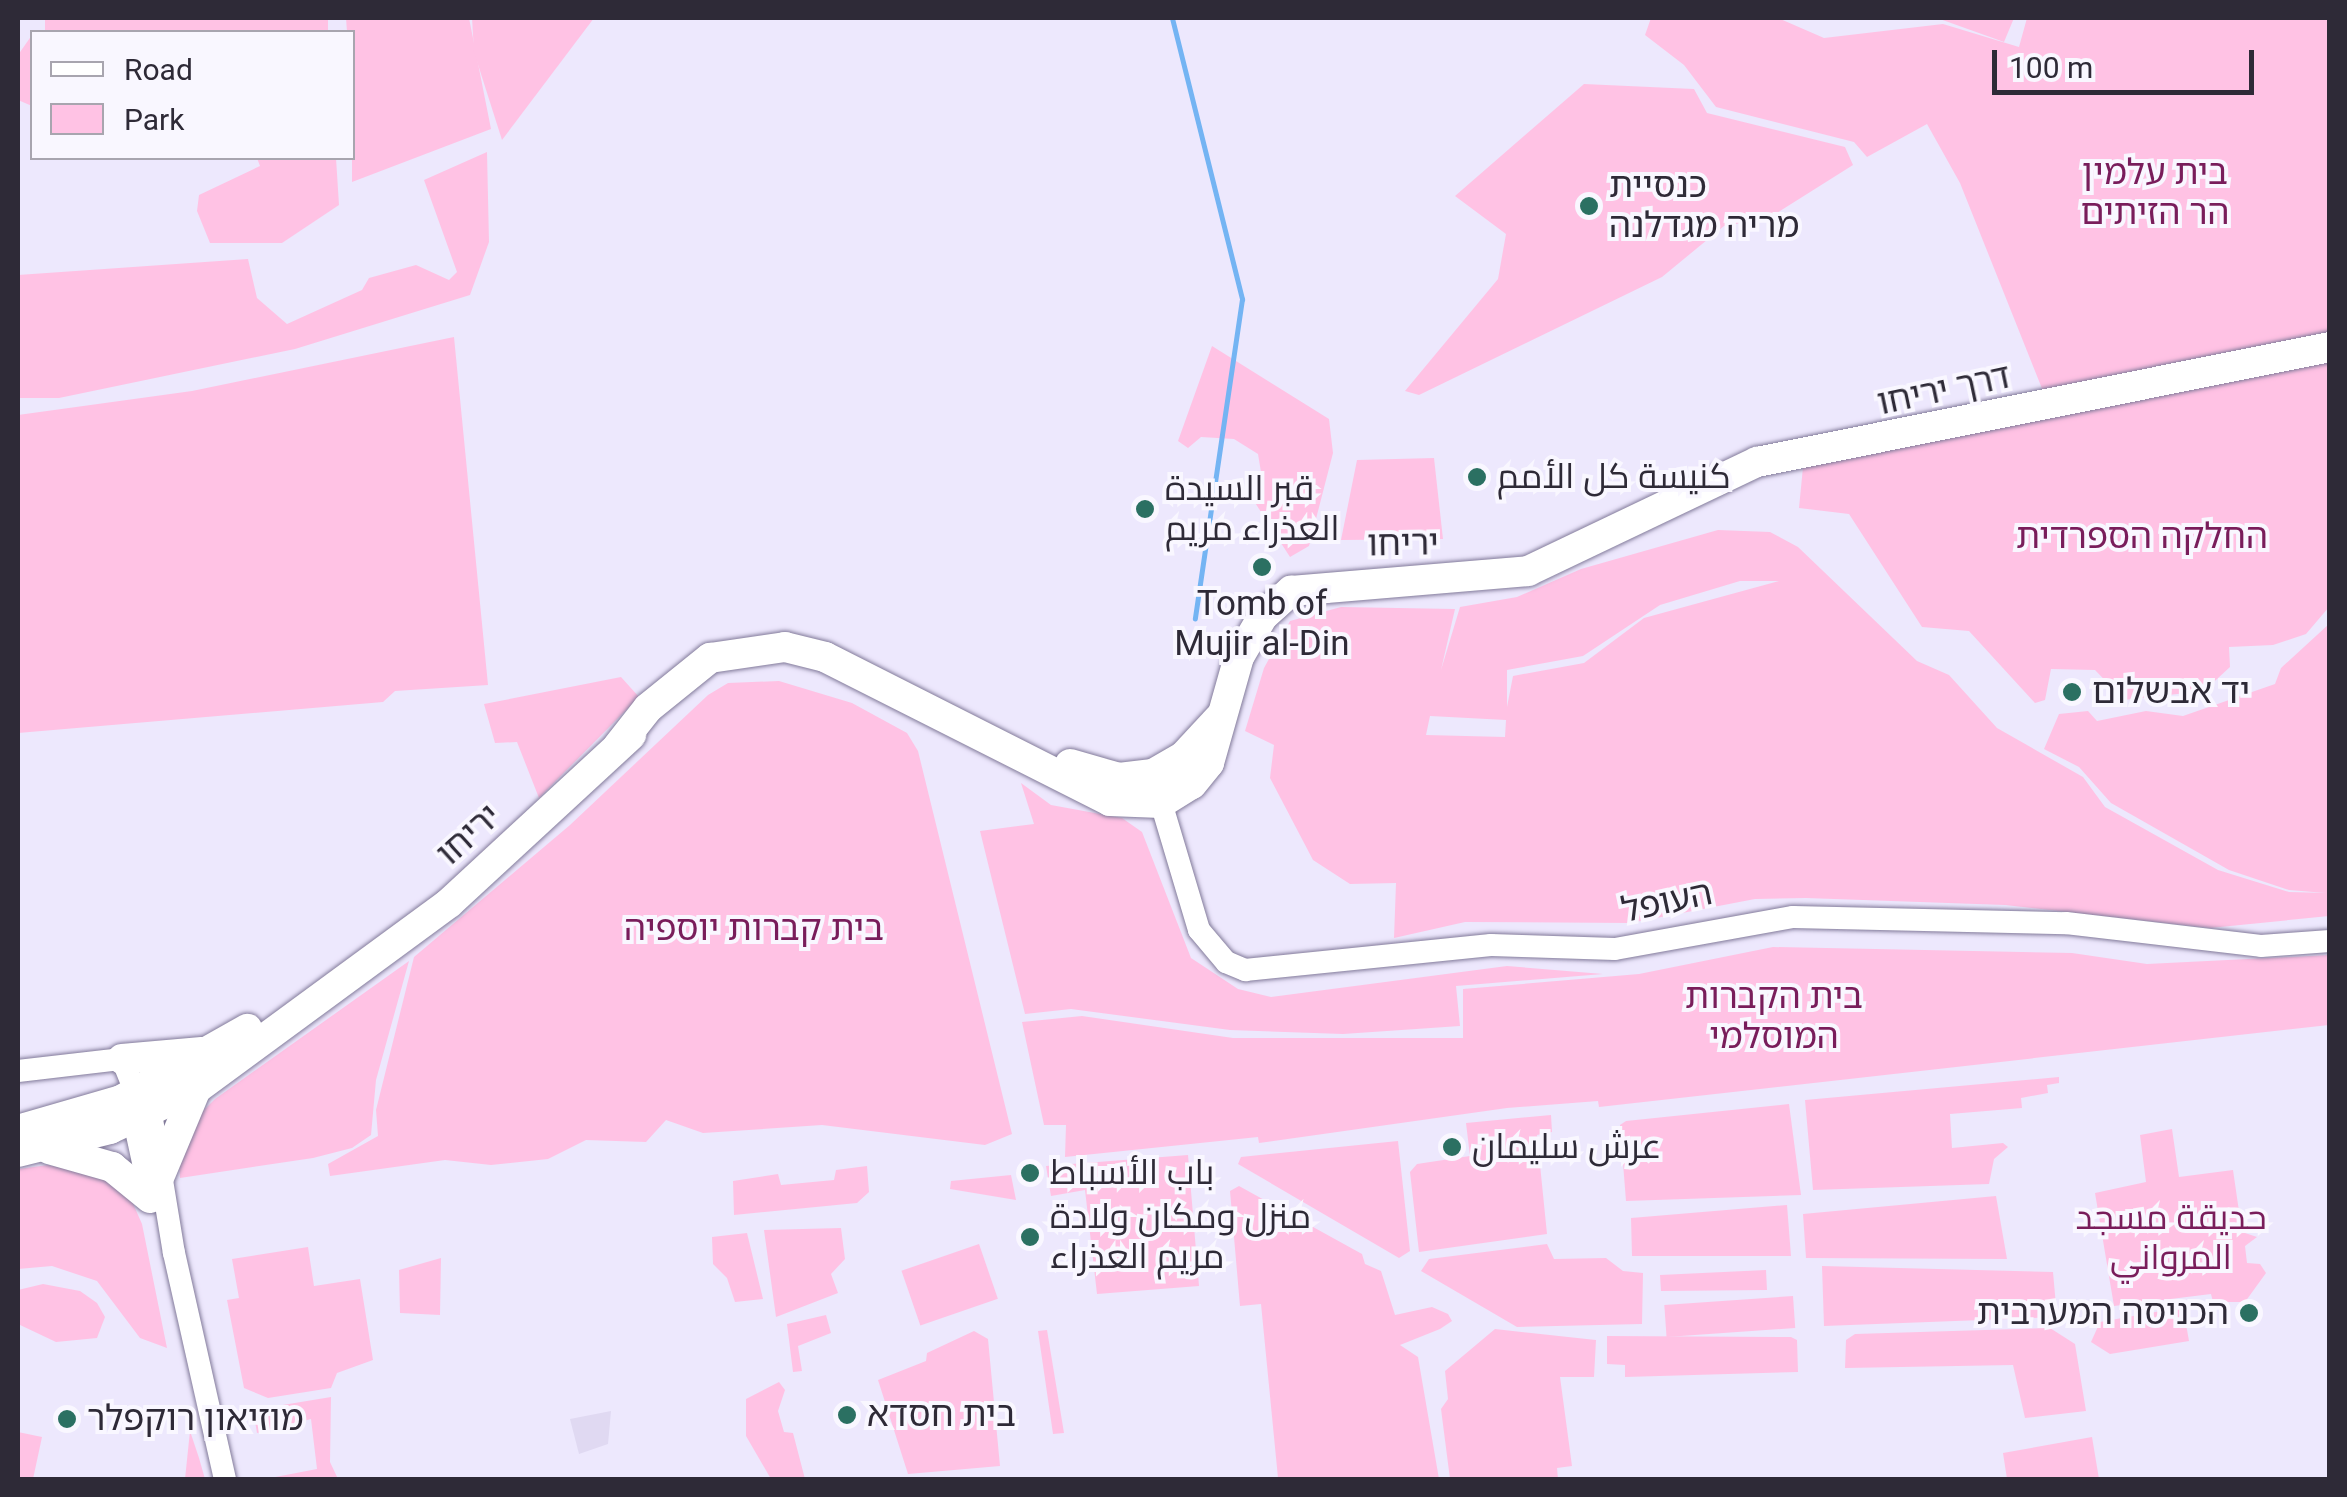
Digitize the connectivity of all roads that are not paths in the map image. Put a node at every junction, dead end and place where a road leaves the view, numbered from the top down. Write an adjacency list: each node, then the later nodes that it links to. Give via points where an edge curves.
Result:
1 (2330, 347): 2 (main road, דרך יריחו, via 1756,462)
2 (1587, 542): 3 (main road, יריחו, via 1554,561 1503,576 1291,592 1249,638 1225,706)
3 (1157, 789): 4 (street, העופל, via 1199,930 1226,962 1246,970 1490,944 1615,949 1794,917 2066,923 2261,946); 5 (main road, יריחו, via 1014,751 824,656 785,647 710,658 648,708 618,746 481,876)
4 (2330, 940)
5 (358, 966): 6 (main road, יריחו); 9 (main road, יריחו)
6 (215, 1049): 7 (main road); 10 (main road, יריחו)
7 (122, 1059): 8 (street); 10 (street)
8 (18, 1070)
9 (196, 1090): 10 (main road, יריחו); 12 (main road)
10 (140, 1109): 11 (main road); 12 (street)
11 (26, 1143): 12 (main road, via 112,1166)
12 (155, 1186): 13 (street)
13 (226, 1480)

